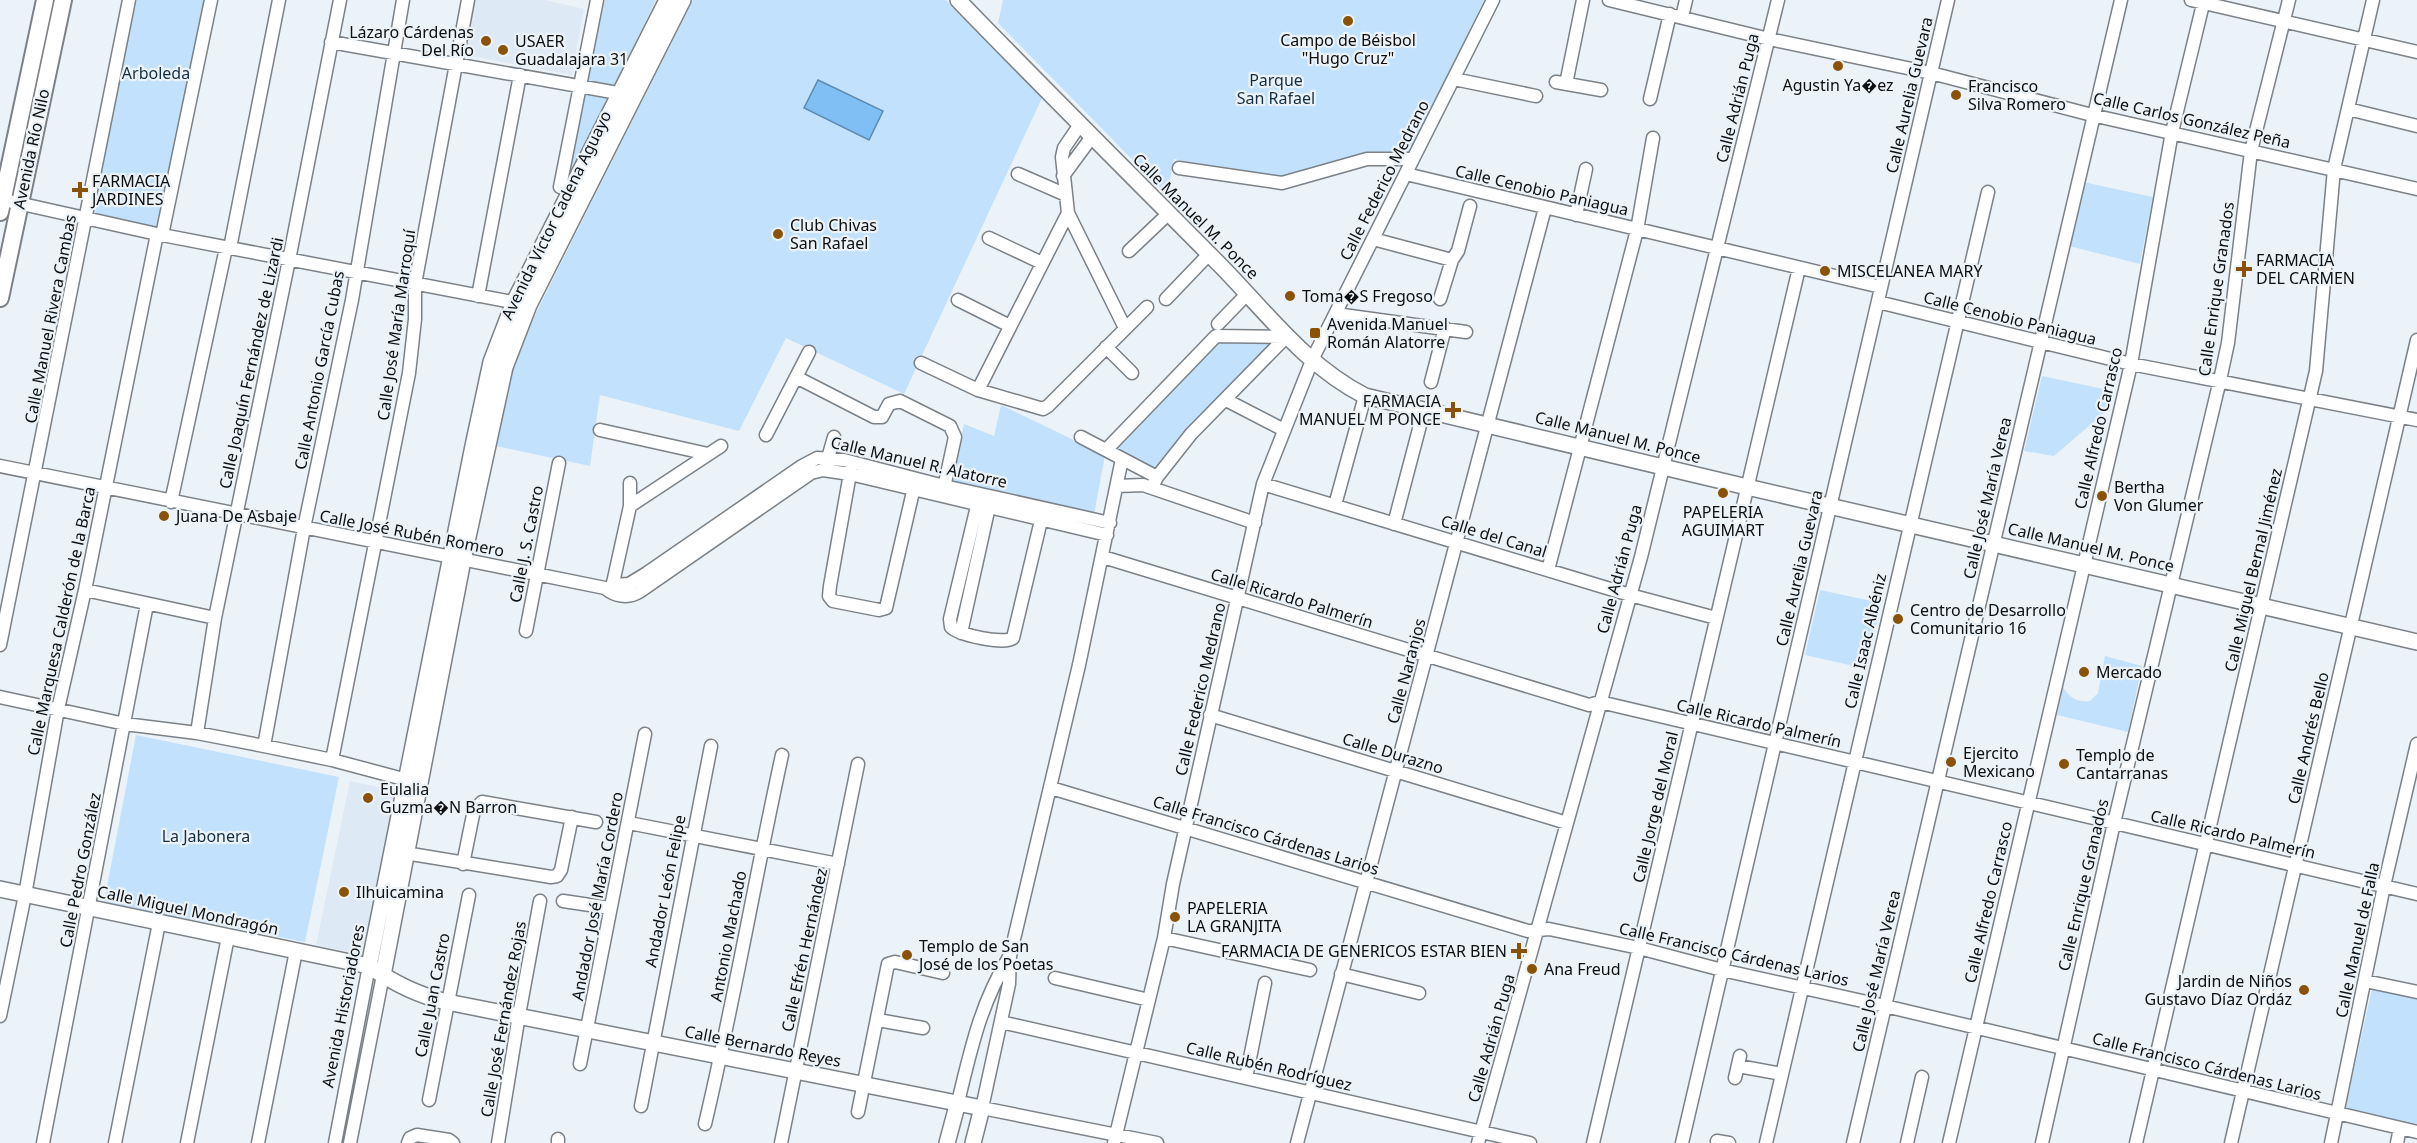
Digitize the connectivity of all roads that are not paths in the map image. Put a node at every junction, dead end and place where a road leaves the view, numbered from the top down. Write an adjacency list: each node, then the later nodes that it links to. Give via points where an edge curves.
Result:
1 (45, 0): 58 (main road, Avenida Río Nilo)
2 (63, 0): 59 (main road, Avenida Río Nilo)
3 (129, 0): 65 (street, Calle Manuel Rivera Cambas)
4 (211, 0): 67 (street, Calle Marquesa Calderón de la Barca)
5 (279, 0): 70 (street)
6 (340, 0): 27 (street, Calle Joaquín Fernández de Lizardi)
7 (403, 0): 29 (street, Calle Antonio García Cubas)
8 (468, 0): 30 (street, Calle José María Marroquí)
9 (597, 0): 34 (street)
10 (667, 0): 36 (street, Avenida Víctor Cadena Aguayo)
11 (683, 0): 36 (street, Avenida Víctor Cadena Aguayo)
12 (958, 0): 41 (street, Calle Manuel M. Ponce)
13 (1493, 0): 33 (street, Calle Federico Medrano)
14 (1583, 0): 35 (street, via 1561,83)
15 (1686, 0): 23 (street)
16 (1778, 0): 25 (street, Calle Adrián Puga)
17 (1948, 0): 31 (street, Calle Aurelia Guevara)
18 (2121, 0): 40 (street, Calle José María Verea)
19 (2289, 0): 24 (street, Calle Enrique Granados)
20 (2373, 0): 26 (street, Calle Miguel Bernal Jiménez)
21 (1618, 1): 23 (street, Calle Carlos González Peña)
22 (2200, 1): 24 (street); 43 (street, Calle Alfredo Carrasco)
23 (1676, 16): 25 (street, Calle Carlos González Peña); 38 (street)
24 (2283, 21): 26 (street); 46 (street, Calle Enrique Granados)
25 (1769, 39): 31 (street, Calle Carlos González Peña); 71 (street, Calle Adrián Puga)
26 (2363, 39): 28 (street); 39 (street, Calle Miguel Bernal Jiménez)
27 (331, 42): 29 (street); 74 (street, Calle Joaquín Fernández de Lizardi)
28 (2417, 52)
29 (393, 53): 30 (street); 78 (street, Calle Antonio García Cubas)
30 (455, 64): 32 (street); 79 (street, Calle José María Marroquí)
31 (1931, 74): 40 (street, Calle Carlos González Peña); 80 (street, Calle Aurelia Guevara)
32 (520, 75): 34 (street); 82 (street)
33 (1454, 79): 37 (street); 47 (street, Calle Federico Medrano)
34 (579, 86): 36 (street); 54 (street)
35 (1601, 90)
36 (628, 94): 88 (street, Avenida Víctor Cadena Aguayo)
37 (1536, 96)
38 (1650, 99)
39 (2348, 109): 42 (street); 50 (street, Calle Miguel Bernal Jiménez)
40 (2092, 115): 43 (street, Calle Carlos González Peña); 99 (street, Calle José María Verea)
41 (1079, 126): 44 (street, Calle Manuel M. Ponce); 53 (street, via 1064,148)
42 (2417, 126)
43 (2172, 132): 46 (street, Calle Carlos González Peña); 104 (street, Calle Alfredo Carrasco)
44 (1091, 138): 53 (street); 63 (street, Calle Manuel M. Ponce)
45 (1653, 138): 66 (street)
46 (2252, 150): 50 (street, Calle Carlos González Peña); 107 (street, Calle Enrique Granados, via 2229,343)
47 (1413, 159): 48 (street, via 1368,159 1282,183); 52 (street, Calle Federico Medrano)
48 (1179, 168)
49 (1586, 169): 64 (street)
50 (2334, 169): 55 (street, Calle Carlos González Peña); 111 (street, Calle Miguel Bernal Jiménez, via 2316,370)
51 (1018, 174): 57 (street)
52 (1406, 174): 61 (street, Calle Cenobio Paniagua); 69 (street, Calle Federico Medrano)
53 (1063, 176): 57 (street)
54 (560, 187)
55 (2417, 189)
56 (1988, 192): 91 (street, Calle Isaac Albéniz)
57 (1065, 194): 62 (street)
58 (1, 204): 59 (street)
59 (19, 205): 65 (street); 83 (main road, Avenida Río Nilo)
60 (1470, 206): 75 (street)
61 (1545, 208): 64 (street, Calle Cenobio Paniagua); 116 (street, Calle Naranjos)
62 (1068, 213): 76 (street); 94 (street)
63 (1168, 214): 72 (street); 73 (street, Calle Manuel M. Ponce)
64 (1576, 215): 66 (street, Calle Cenobio Paniagua)
65 (86, 220): 67 (street); 132 (street, Calle Manuel Rivera Cambas)
66 (1637, 230): 71 (street, Calle Cenobio Paniagua); 123 (street)
67 (160, 235): 70 (street); 139 (street, Calle Marquesa Calderón de la Barca)
68 (989, 238): 76 (street)
69 (1373, 239): 75 (street); 90 (street, Calle Federico Medrano)
70 (228, 248): 74 (street); 142 (street)
71 (1717, 249): 77 (street, Calle Cenobio Paniagua); 130 (street, Calle Adrián Puga)
72 (1129, 251)
73 (1209, 254): 81 (street, Calle Manuel M. Ponce); 84 (street)
74 (289, 260): 78 (street); 147 (street, Calle Joaquín Fernández de Lizardi)
75 (1452, 260): 85 (street)
76 (1042, 263): 93 (street)
77 (1799, 268): 80 (street, Calle Cenobio Paniagua); 138 (street, Calle Jorge del Moral)
78 (355, 273): 79 (street); 151 (street, Calle Antonio García Cubas)
79 (415, 284): 82 (street); 153 (street, Calle José María Marroquí, via 409,373)
80 (1881, 287): 87 (street, Calle Aurelia Guevara)
81 (1248, 293): 92 (street); 97 (street, Calle Manuel M. Ponce)
82 (478, 296): 88 (street)
83 (0, 298)
84 (1166, 299)
85 (1440, 299)
86 (958, 300): 93 (street)
87 (1878, 302): 91 (street, Calle Cenobio Paniagua); 143 (street, Calle Aurelia Guevara)
88 (521, 304): 157 (street, Avenida Víctor Cadena Aguayo, via 491,363)
89 (1147, 307): 94 (street)
90 (1336, 314): 95 (street); 102 (street, Calle Federico Medrano)
91 (1957, 322): 99 (street, Calle Cenobio Paniagua); 149 (street, Calle Isaac Albéniz)
92 (1218, 324)
93 (1010, 326): 109 (street)
94 (1125, 328): 100 (street)
95 (1445, 328): 96 (street); 108 (street)
96 (1466, 332)
97 (1286, 337): 102 (street, Calle Manuel M. Ponce); 112 (street); 124 (street, via 1216,336)
98 (2417, 340): 114 (street, Calle Andrés Bello)
99 (2040, 342): 104 (street, Calle Cenobio Paniagua); 155 (street, Calle José María Verea)
100 (1106, 347): 105 (street); 109 (street, via 1046,408 1036,409)
101 (809, 352): 106 (street)
102 (1313, 358): 110 (street, Calle Manuel M. Ponce, via 1344,385); 118 (street, Calle Federico Medrano)
103 (921, 363): 109 (street)
104 (2131, 364): 107 (street, Calle Cenobio Paniagua); 158 (street, Calle Alfredo Carrasco)
105 (1132, 373)
106 (796, 377): 119 (street); 140 (street, via 874,417 882,417 889,404 900,401 950,426 954,437)
107 (2220, 380): 111 (street, Calle Cenobio Paniagua); 162 (street, Calle Enrique Granados)
108 (1431, 382)
109 (978, 390)
110 (1365, 396): 113 (street, Calle Manuel M. Ponce); 145 (street)
111 (2310, 398): 114 (street, Calle Cenobio Paniagua); 168 (street, Calle Miguel Bernal Jiménez)
112 (1226, 400): 118 (street); 133 (street, via 1191,434)
113 (1424, 410): 116 (street, Calle Manuel M. Ponce); 150 (street)
114 (2400, 416): 115 (street, Calle Cenobio Paniagua); 171 (street, Calle Andrés Bello)
115 (2417, 420)
116 (1489, 424): 123 (street, Calle Manuel M. Ponce); 154 (street, Calle Naranjos)
117 (600, 430): 125 (street)
118 (1284, 430): 136 (street, Calle Federico Medrano)
119 (766, 435)
120 (834, 437): 126 (street)
121 (1081, 437): 124 (street)
122 (721, 446): 125 (street)
123 (1581, 446): 130 (street, Calle Manuel M. Ponce); 159 (street)
124 (1106, 450): 127 (street)
125 (708, 454): 144 (street)
126 (828, 458): 131 (street, Calle Manuel R. Alatorre); 161 (street, Calle Manuel R. Alatorre, via 817,458 802,466)
127 (1122, 459): 133 (street); 137 (street)
128 (559, 463): 160 (street, Calle J. S. Castro)
129 (0, 466): 132 (street, Calle José Rubén Romero)
130 (1663, 466): 138 (street, Calle Manuel M. Ponce); 165 (street, Calle Adrián Puga)
131 (851, 468): 135 (street, Calle Manuel R. Alatorre); 135 (street, via 830,586 833,601 886,608); 161 (street, Calle Manuel R. Alatorre, via 811,473)
132 (36, 474): 139 (street, Calle José Rubén Romero); 174 (street, Calle Manuel Rivera Cambas)
133 (1155, 482): 137 (street); 148 (street)
134 (630, 483): 144 (street)
135 (914, 484): 140 (street, Calle Manuel R. Alatorre)
136 (1263, 484): 145 (street, Calle del Canal); 148 (street, Calle Federico Medrano)
137 (1117, 486): 152 (street)
138 (1747, 487): 143 (street, Calle Manuel M. Ponce); 170 (street, Calle Jorge del Moral)
139 (105, 489): 142 (street, Calle José Rubén Romero); 164 (street, Calle Marquesa Calderón de la Barca)
140 (943, 491): 141 (street, Calle Manuel R. Alatorre)
141 (984, 501): 146 (street, Calle Manuel R. Alatorre); 146 (street, via 950,619 951,627 961,633 1003,642 1013,638)
142 (171, 502): 147 (street, Calle José Rubén Romero)
143 (1831, 505): 149 (street, Calle Manuel M. Ponce); 184 (street, Calle Aurelia Guevara)
144 (630, 506): 163 (street)
145 (1335, 506): 150 (street, Calle del Canal)
146 (1043, 514): 152 (street, Calle Manuel R. Alatorre)
147 (236, 515): 151 (street, Calle José Rubén Romero); 169 (street, Calle Joaquín Fernández de Lizardi)
148 (1255, 523): 166 (street, Calle Federico Medrano)
149 (1910, 523): 155 (street, Calle Manuel M. Ponce); 190 (street, Calle Isaac Albéniz)
150 (1394, 524): 154 (street, Calle del Canal)
151 (304, 528): 153 (street, Calle José Rubén Romero); 186 (street, Calle Antonio García Cubas)
152 (1108, 529): 156 (street)
153 (376, 543): 157 (street, Calle José Rubén Romero); 189 (street, Calle José María Marroquí)
154 (1457, 543): 159 (street, Calle del Canal); 175 (street, Calle Naranjos)
155 (1994, 543): 158 (street, Calle Manuel M. Ponce); 194 (street, Calle José María Verea)
156 (1103, 557): 166 (street, Calle Ricardo Palmerín); 195 (street)
157 (457, 559): 160 (street, Calle José Rubén Romero); 193 (street, Avenida Historiadores); 206 (street, Avenida Historiadores)
158 (2083, 564): 162 (street, Calle Manuel M. Ponce); 196 (street, Calle Alfredo Carrasco)
159 (1548, 570): 165 (street, Calle del Canal)
160 (537, 574): 163 (street, Calle José Rubén Romero); 172 (street, Calle J. S. Castro)
161 (650, 578): 163 (street, Calle Manuel R. Alatorre, via 631,596)
162 (2173, 584): 168 (street, Calle Manuel M. Ponce); 201 (street, Calle Enrique Granados)
163 (609, 589)
164 (85, 590): 167 (street); 178 (street, Calle Marquesa Calderón de la Barca)
165 (1630, 595): 170 (street, Calle del Canal); 177 (street, Calle Adrián Puga)
166 (1237, 599): 175 (street, Calle Ricardo Palmerín); 179 (street, Calle Federico Medrano)
167 (147, 603): 169 (street); 180 (street, Calle Pedro González)
168 (2261, 606): 171 (street, Calle Manuel M. Ponce); 204 (street, Calle Miguel Bernal Jiménez)
169 (214, 618): 182 (street, Calle Joaquín Fernández de Lizardi)
170 (1716, 618): 181 (street, Calle Jorge del Moral)
171 (2351, 627): 173 (street, Calle Manuel M. Ponce); 209 (street, Calle Andrés Bello)
172 (526, 631)
173 (2417, 642)
174 (0, 645)
175 (1428, 657): 177 (street, Calle Ricardo Palmerín, via 1589,705); 192 (street, Calle Naranjos)
176 (0, 697): 178 (street)
177 (1600, 702): 181 (street, Calle Ricardo Palmerín); 200 (street, Calle Adrián Puga)
178 (58, 709): 180 (street); 214 (street, Calle Marquesa Calderón de la Barca)
179 (1210, 715): 192 (street, Calle Durazno); 202 (street, Calle Federico Medrano)
180 (125, 724): 182 (street); 218 (street, Calle Pedro González)
181 (1691, 724): 184 (street, Calle Ricardo Palmerín); 224 (street, Calle Jorge del Moral)
182 (197, 733): 186 (street)
183 (645, 734): 199 (street, Andador José María Cordero)
184 (1774, 743): 190 (street, Calle Ricardo Palmerín); 229 (street, Calle Aurelia Guevara)
185 (2417, 744): 211 (street, Calle Manuel de Falla)
186 (264, 746): 189 (street)
187 (711, 746): 203 (street, Andador León Felipe)
188 (782, 755): 205 (street, Antonio Machado)
189 (332, 760): 193 (street)
190 (1854, 761): 194 (street, Calle Ricardo Palmerín); 236 (street, Calle Isaac Albéniz)
191 (858, 764): 208 (street, Calle Efrén Hernández)
192 (1396, 771): 200 (street, Calle Durazno); 210 (street, Calle Naranjos)
193 (406, 780): 206 (street, Avenida Historiadores)
194 (1938, 781): 196 (street, Calle Ricardo Palmerín); 241 (street, Calle José María Verea)
195 (1051, 788): 202 (street, Calle Francisco Cárdenas Larios); 226 (street)
196 (2028, 802): 201 (street, Calle Ricardo Palmerín); 248 (street, Calle Alfredo Carrasco)
197 (572, 817): 198 (street); 207 (street, via 557,876); 207 (street, via 478,804)
198 (596, 822)
199 (629, 823): 203 (street); 219 (street, Andador José María Cordero)
200 (1567, 823): 221 (street, Calle Adrián Puga)
201 (2114, 823): 204 (street, Calle Ricardo Palmerín); 250 (street, Calle Enrique Granados)
202 (1185, 828): 210 (street, Calle Francisco Cárdenas Larios); 223 (street, Calle Federico Medrano)
203 (692, 835): 205 (street); 249 (street, Andador León Felipe)
204 (2206, 845): 209 (street, Calle Ricardo Palmerín); 255 (street, Calle Miguel Bernal Jiménez)
205 (761, 849): 208 (street); 252 (street, Antonio Machado)
206 (399, 852): 207 (street); 227 (street, Avenida Historiadores); 232 (street, Avenida Historiadores)
207 (463, 864)
208 (838, 864): 256 (street, Calle Efrén Hernández)
209 (2296, 865): 211 (street, Calle Ricardo Palmerín); 261 (street, Calle Andrés Bello)
210 (1366, 882): 221 (street, Calle Francisco Cárdenas Larios, via 1528,931); 231 (street, Calle Naranjos)
211 (2384, 886): 213 (street, Calle Ricardo Palmerín); 234 (street, Calle Manuel de Falla)
212 (0, 890): 214 (street, Calle Miguel Mondragón)
213 (2417, 894)
214 (25, 895): 218 (street, Calle Miguel Mondragón); 243 (street, Calle Marquesa Calderón de la Barca)
215 (469, 895): 240 (street, Calle Juan Castro)
216 (540, 901): 242 (street, Calle José Fernández Rojas)
217 (563, 901): 219 (street)
218 (89, 908): 220 (street, Calle Miguel Mondragón); 274 (street, Calle Pedro González)
219 (610, 908): 247 (street, Andador José María Cordero)
220 (159, 923): 222 (street, Calle Miguel Mondragón); 275 (street)
221 (1538, 930): 224 (street, Calle Francisco Cárdenas Larios, via 1549,928); 273 (street, Calle Adrián Puga)
222 (228, 937): 225 (street, Calle Miguel Mondragón); 276 (street)
223 (1164, 938): 228 (street); 239 (street, Calle Federico Medrano)
224 (1639, 948): 229 (street, Calle Francisco Cárdenas Larios); 289 (street, Calle Jorge del Moral)
225 (296, 951): 227 (street, Calle Miguel Mondragón); 277 (street)
226 (1010, 956): 245 (street, via 1010,984); 264 (street, via 979,1017)
227 (369, 966): 232 (street, Calle Bernardo Reyes); 278 (street, Avenida Historiadores)
228 (1310, 970)
229 (1722, 970): 236 (street, Calle Francisco Cárdenas Larios); 290 (street, Calle Aurelia Guevara)
230 (943, 973): 244 (street, via 890,962)
231 (1341, 974): 238 (street); 262 (street, Calle Naranjos)
232 (382, 975): 240 (street, Calle Bernardo Reyes); 279 (street, Avenida Historiadores)
233 (1055, 978): 239 (street)
234 (2365, 981): 237 (street); 268 (street, Calle Manuel de Falla)
235 (1265, 983): 259 (street)
236 (1803, 988): 241 (street, Calle Francisco Cárdenas Larios); 257 (street, Calle Isaac Albéniz)
237 (2417, 992)
238 (1419, 993)
239 (1149, 1000): 251 (street, Calle Federico Medrano)
240 (447, 1002): 242 (street, Calle Bernardo Reyes); 263 (street, Calle Juan Castro)
241 (1885, 1006): 248 (street, Calle Francisco Cárdenas Larios); 292 (street, Calle José María Verea)
242 (519, 1015): 247 (street, Calle Bernardo Reyes); 282 (street, Calle José Fernández Rojas)
243 (0, 1016)
244 (878, 1020): 246 (street); 260 (street)
245 (1001, 1022): 251 (street, Calle Rubén Rodríguez); 266 (street)
246 (923, 1028)
247 (587, 1029): 249 (street, Calle Bernardo Reyes); 253 (street, Andador José María Cordero)
248 (1975, 1029): 250 (street, Calle Francisco Cárdenas Larios); 294 (street, Calle Alfredo Carrasco)
249 (653, 1042): 252 (street, Calle Bernardo Reyes); 265 (street, Andador León Felipe)
250 (2062, 1048): 255 (street, Calle Francisco Cárdenas Larios); 295 (street, Calle Enrique Granados)
251 (1137, 1052): 259 (street, Calle Rubén Rodríguez); 272 (street, Calle Federico Medrano)
252 (721, 1056): 256 (street, Calle Bernardo Reyes); 269 (street, Antonio Machado)
253 (580, 1064)
254 (1738, 1066): 257 (street)
255 (2154, 1069): 261 (street, Calle Francisco Cárdenas Larios); 296 (street, Calle Miguel Bernal Jiménez)
256 (796, 1071): 260 (street, Calle Bernardo Reyes); 283 (street, Calle Efrén Hernández)
257 (1782, 1074): 291 (street, Calle Isaac Albéniz)
258 (1922, 1077): 293 (street)
259 (1246, 1078): 262 (street, Calle Rubén Rodríguez)
260 (864, 1084): 264 (street, Calle Bernardo Reyes); 267 (street)
261 (2243, 1090): 268 (street, Calle Francisco Cárdenas Larios); 297 (street, Calle Andrés Bello)
262 (1310, 1092): 273 (street, Calle Rubén Rodríguez); 287 (street, Calle Naranjos)
263 (429, 1100)
264 (958, 1102): 266 (street, Calle Bernardo Reyes); 284 (street)
265 (641, 1106)
266 (982, 1108): 272 (street, Calle Bernardo Reyes); 285 (street)
267 (858, 1112)
268 (2337, 1114): 270 (street, Calle Francisco Cárdenas Larios); 298 (street, Calle Manuel de Falla)
269 (705, 1124)
270 (2400, 1128): 271 (street, Calle Francisco Cárdenas Larios); 299 (street)
271 (2417, 1132)
272 (1115, 1138): 286 (street, Calle Bernardo Reyes)
273 (1480, 1138): 288 (street, Calle Rubén Rodríguez)
274 (43, 1143)
275 (115, 1143)
276 (187, 1143)
277 (258, 1143)
278 (335, 1143)
279 (350, 1143)
280 (408, 1143): 281 (street, via 417,1135)
281 (453, 1143)
282 (498, 1143)
283 (781, 1143)
284 (947, 1143)
285 (973, 1143)
286 (1157, 1143)
287 (1298, 1143)
288 (1530, 1143)
289 (1593, 1143)
290 (1682, 1143)
291 (1766, 1143)
292 (1853, 1143)
293 (1907, 1143)
294 (1949, 1143)
295 (2042, 1143)
296 (2136, 1143)
297 (2231, 1143)
298 (2331, 1143)
299 (2397, 1143)

